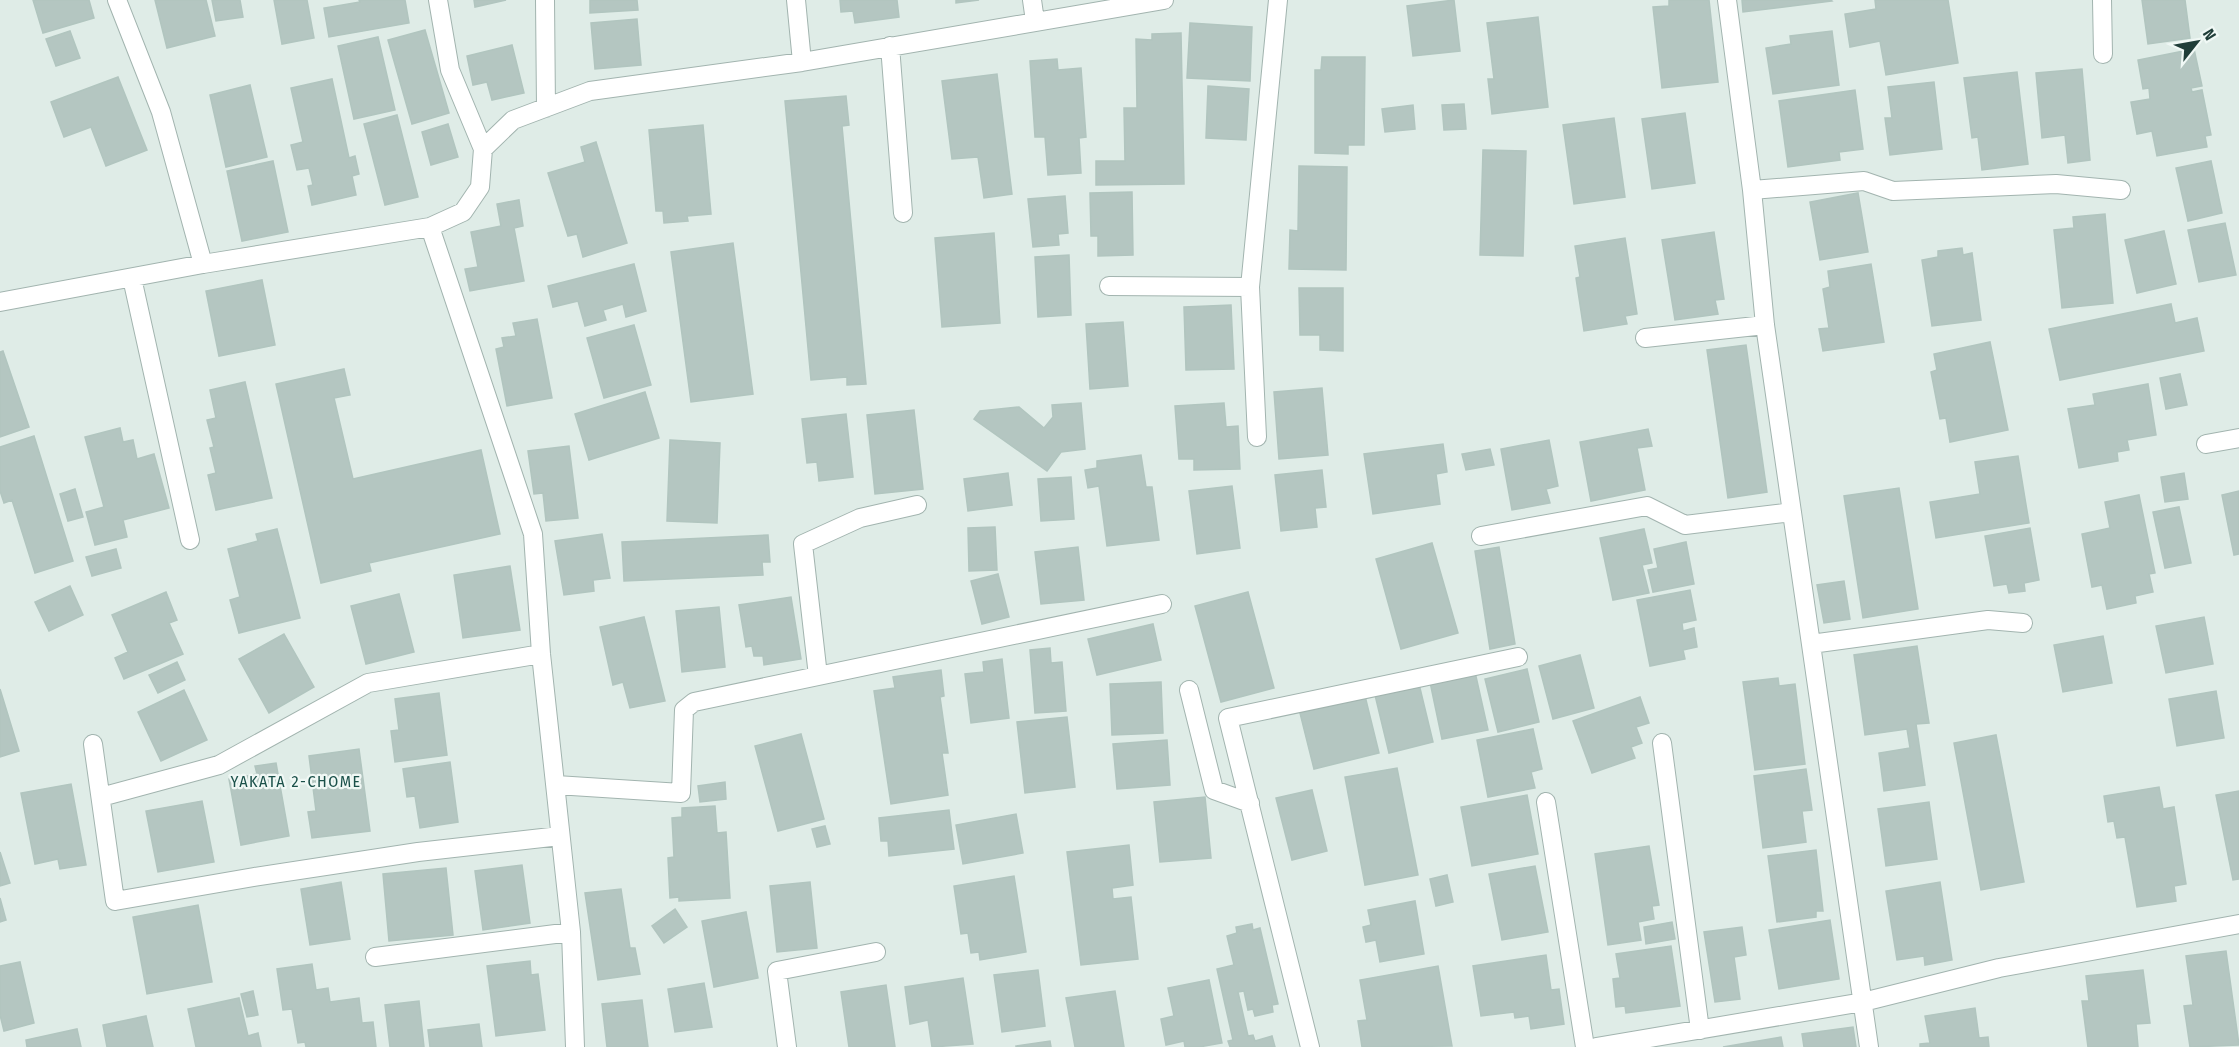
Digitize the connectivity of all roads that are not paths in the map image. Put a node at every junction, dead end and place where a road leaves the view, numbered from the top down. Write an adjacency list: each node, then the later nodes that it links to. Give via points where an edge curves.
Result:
1 (117, 0): 20 (street, via 161,112)
2 (438, 0): 15 (street, via 450,70)
3 (545, 0): 14 (street)
4 (796, 0): 13 (street)
5 (1032, 0): 10 (street)
6 (1159, 0): 10 (street)
7 (1278, 0): 23 (street)
8 (1727, 0): 16 (street)
9 (2102, 0): 12 (street)
10 (1035, 21): 11 (street)
11 (890, 46): 13 (street); 18 (street)
12 (2103, 54)
13 (802, 62): 14 (street, via 590,91)
14 (546, 108): 15 (street, via 513,120)
15 (483, 149): 19 (street, via 480,187 463,212)
16 (1752, 190): 17 (street, via 1864,180 1893,191 2056,184); 25 (street)
17 (2121, 190)
18 (903, 213)
19 (430, 227): 20 (street); 37 (street, via 532,534)
20 (203, 264): 21 (street)
21 (132, 278): 24 (street); 33 (street)
22 (1109, 286): 23 (street)
23 (1250, 287): 27 (street)
24 (0, 302)
25 (1765, 325): 26 (street); 31 (street)
26 (1645, 338)
27 (1257, 437)
28 (2239, 438): 29 (street)
29 (2206, 444)
30 (917, 505): 39 (street, via 860,519 803,544)
31 (1792, 512): 32 (street, via 1685,525 1647,506); 36 (street)
32 (1481, 536)
33 (190, 540)
34 (1162, 604): 39 (street)
35 (2023, 623): 36 (street, via 1988,620)
36 (1811, 644): 52 (street)
37 (541, 654): 43 (street); 44 (street, via 368,683 219,765)
38 (1518, 657): 46 (street, via 1228,718)
39 (818, 676): 43 (street, via 694,702 684,710 681,792)
40 (1189, 690): 46 (street, via 1214,790)
41 (1662, 743): 53 (street)
42 (93, 744): 44 (street)
43 (556, 784): 47 (street)
44 (101, 797): 47 (street, via 115,901 418,852)
45 (1546, 802): 57 (street)
46 (1250, 803): 56 (street)
47 (560, 836): 49 (street)
48 (2239, 924): 52 (street, via 1999,968)
49 (571, 932): 51 (street); 54 (street)
50 (876, 952): 55 (street, via 777,971)
51 (375, 957)
52 (1863, 1002): 53 (street); 59 (street)
53 (1700, 1030): 58 (street)
54 (574, 1047)
55 (787, 1047)
56 (1310, 1047)
57 (1584, 1047)
58 (1596, 1047)
59 (1869, 1047)

